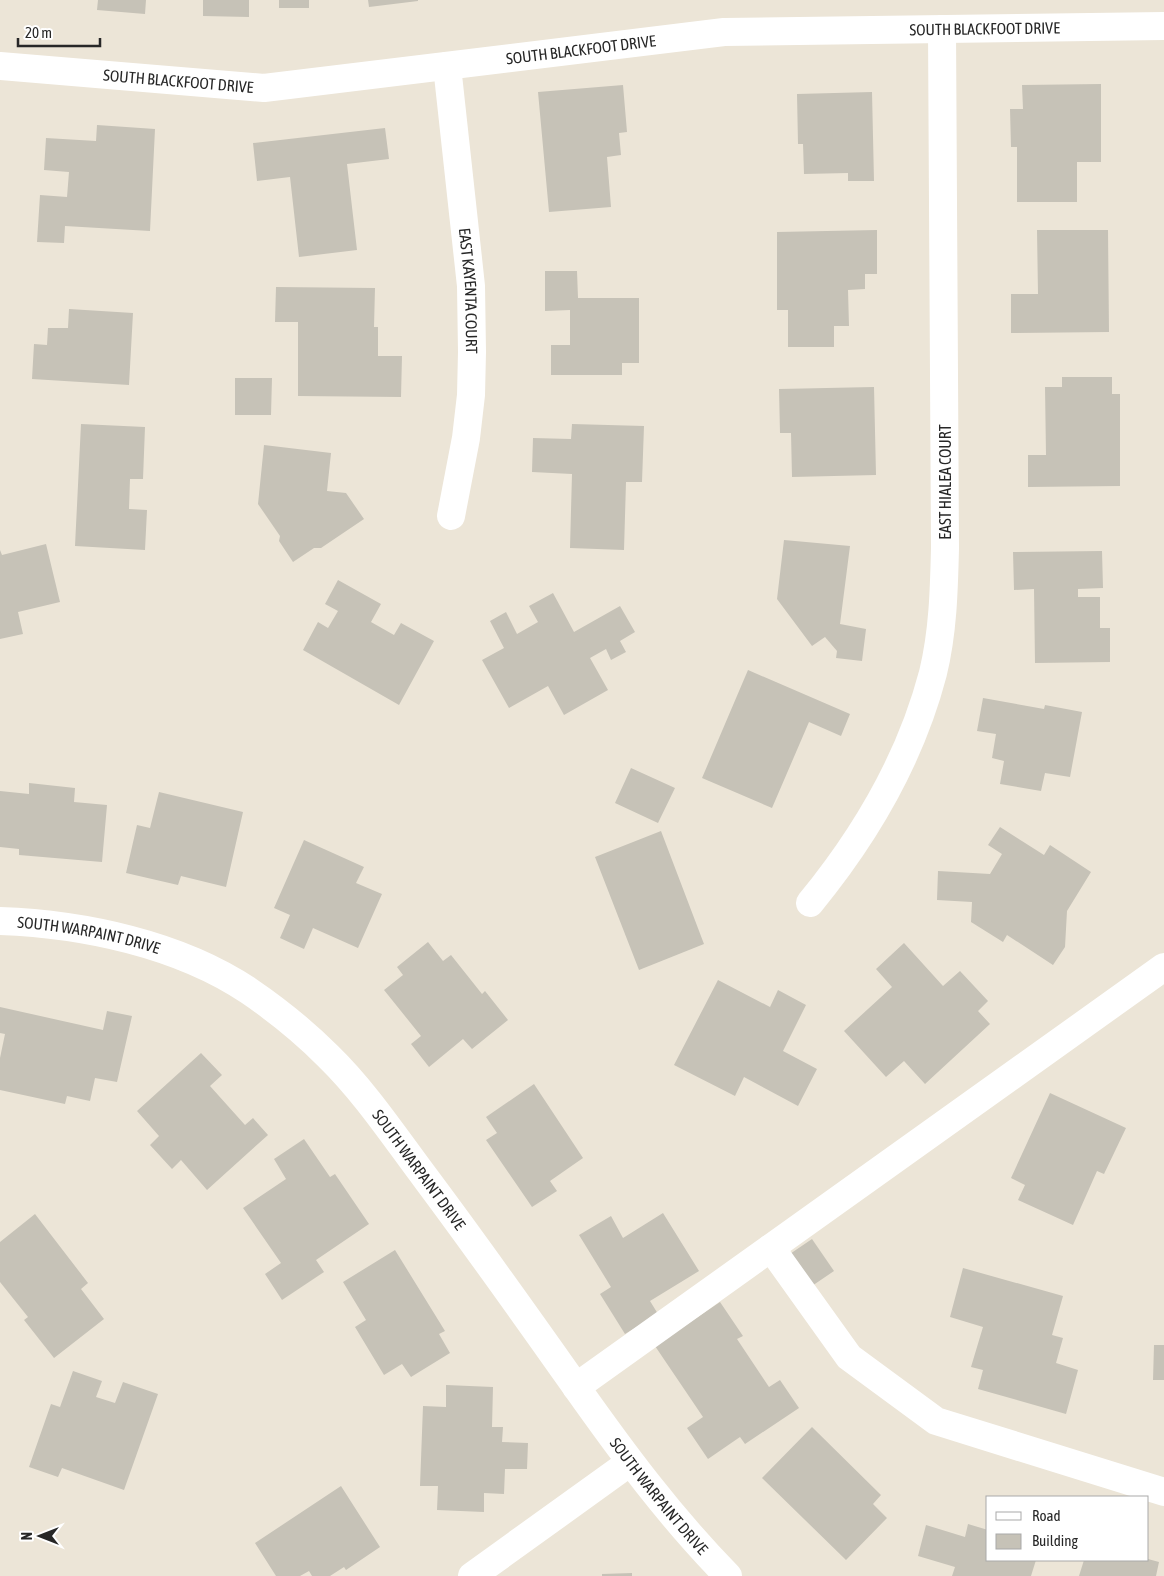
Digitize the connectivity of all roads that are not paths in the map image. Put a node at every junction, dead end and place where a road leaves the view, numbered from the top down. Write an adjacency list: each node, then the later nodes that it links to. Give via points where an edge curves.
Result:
1 (1164, 26): 2 (street, SOUTH BLACKFOOT DRIVE)
2 (942, 29): 4 (street, SOUTH BLACKFOOT DRIVE, via 724,32); 6 (street, EAST HIALEA COURT, via 945,548 940,632 933,672 905,756 840,866)
3 (0, 66): 4 (street, SOUTH BLACKFOOT DRIVE, via 264,88)
4 (447, 66): 5 (street, EAST KAYENTA COURT, via 471,286 472,352 466,438)
5 (451, 516)
6 (810, 903)
7 (0, 921): 10 (street, SOUTH WARPAINT DRIVE, via 79,927 155,948 217,972 292,1024 329,1057 371,1106)
8 (1164, 967): 9 (street)
9 (771, 1248): 10 (street); 12 (street, via 849,1357 936,1421)
10 (576, 1387): 11 (street, SOUTH WARPAINT DRIVE)
11 (630, 1462): 13 (street); 14 (street, SOUTH WARPAINT DRIVE, via 687,1535)
12 (1164, 1492)
13 (472, 1576)
14 (728, 1576)

